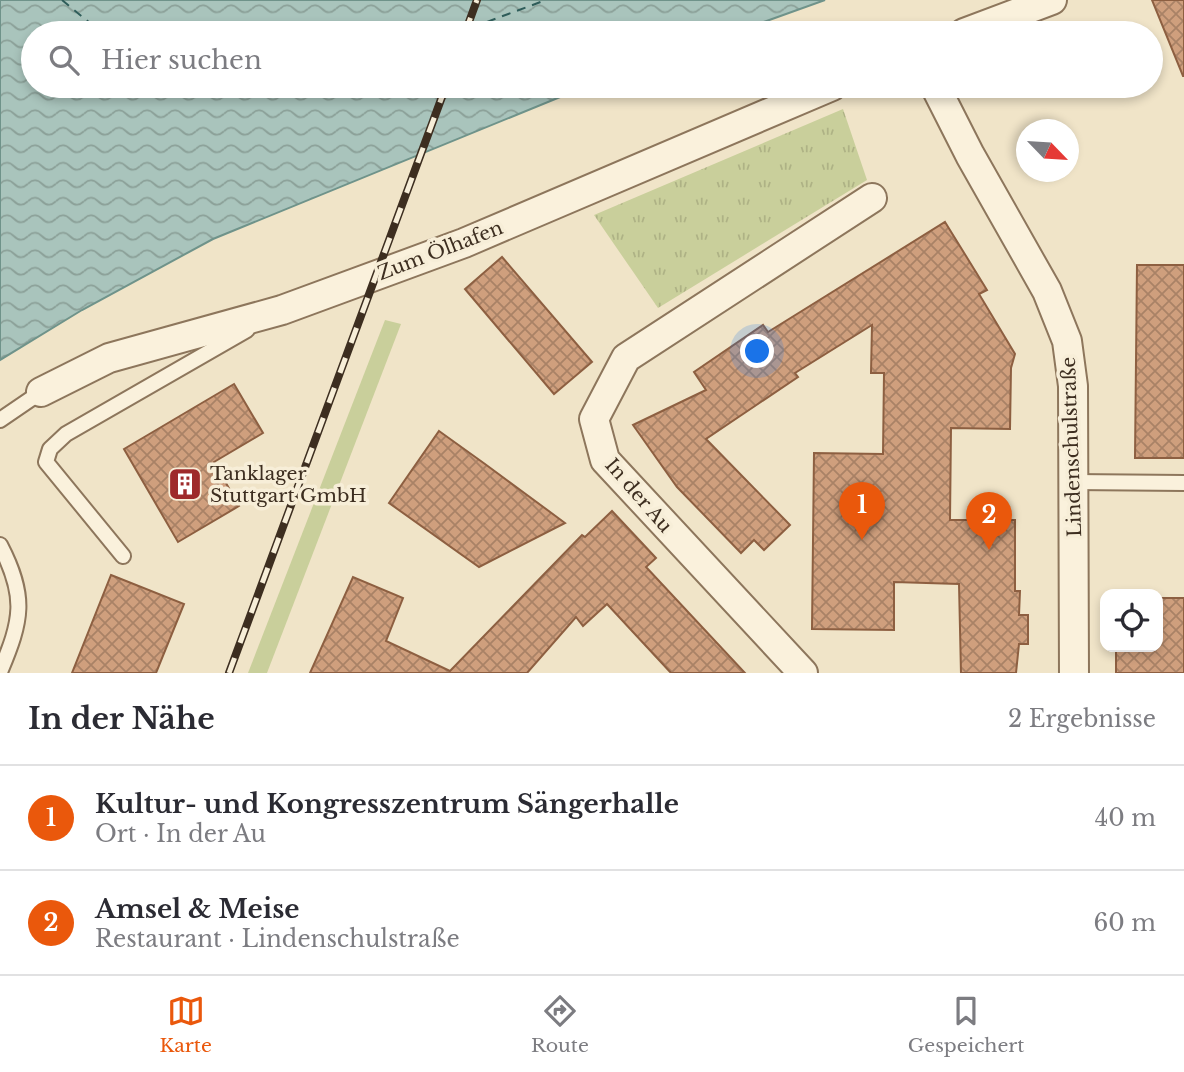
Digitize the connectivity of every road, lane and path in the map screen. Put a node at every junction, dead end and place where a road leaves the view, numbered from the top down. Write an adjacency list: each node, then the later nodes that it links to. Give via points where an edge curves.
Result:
1 (1052, 0): 2 (street)
2 (996, 21)
3 (804, 98): 6 (street, Zum Ölhafen, via 464,243)
4 (941, 98): 9 (street, Lindenschulstraße, via 1047,291 1067,341 1073,386)
5 (872, 198): 14 (street, In der Au, via 626,358 594,419 605,460)
6 (282, 310): 7 (street, Zum Ölhafen, via 109,358); 12 (lane, via 66,434 50,449 46,462)
7 (41, 392): 8 (lane)
8 (0, 420)
9 (1073, 482): 10 (lane); 15 (street, Lindenschulstraße)
10 (1184, 483)
11 (0, 545): 13 (lane, via 16,583 21,611)
12 (123, 556)
13 (0, 672)
14 (803, 673)
15 (1074, 673)

